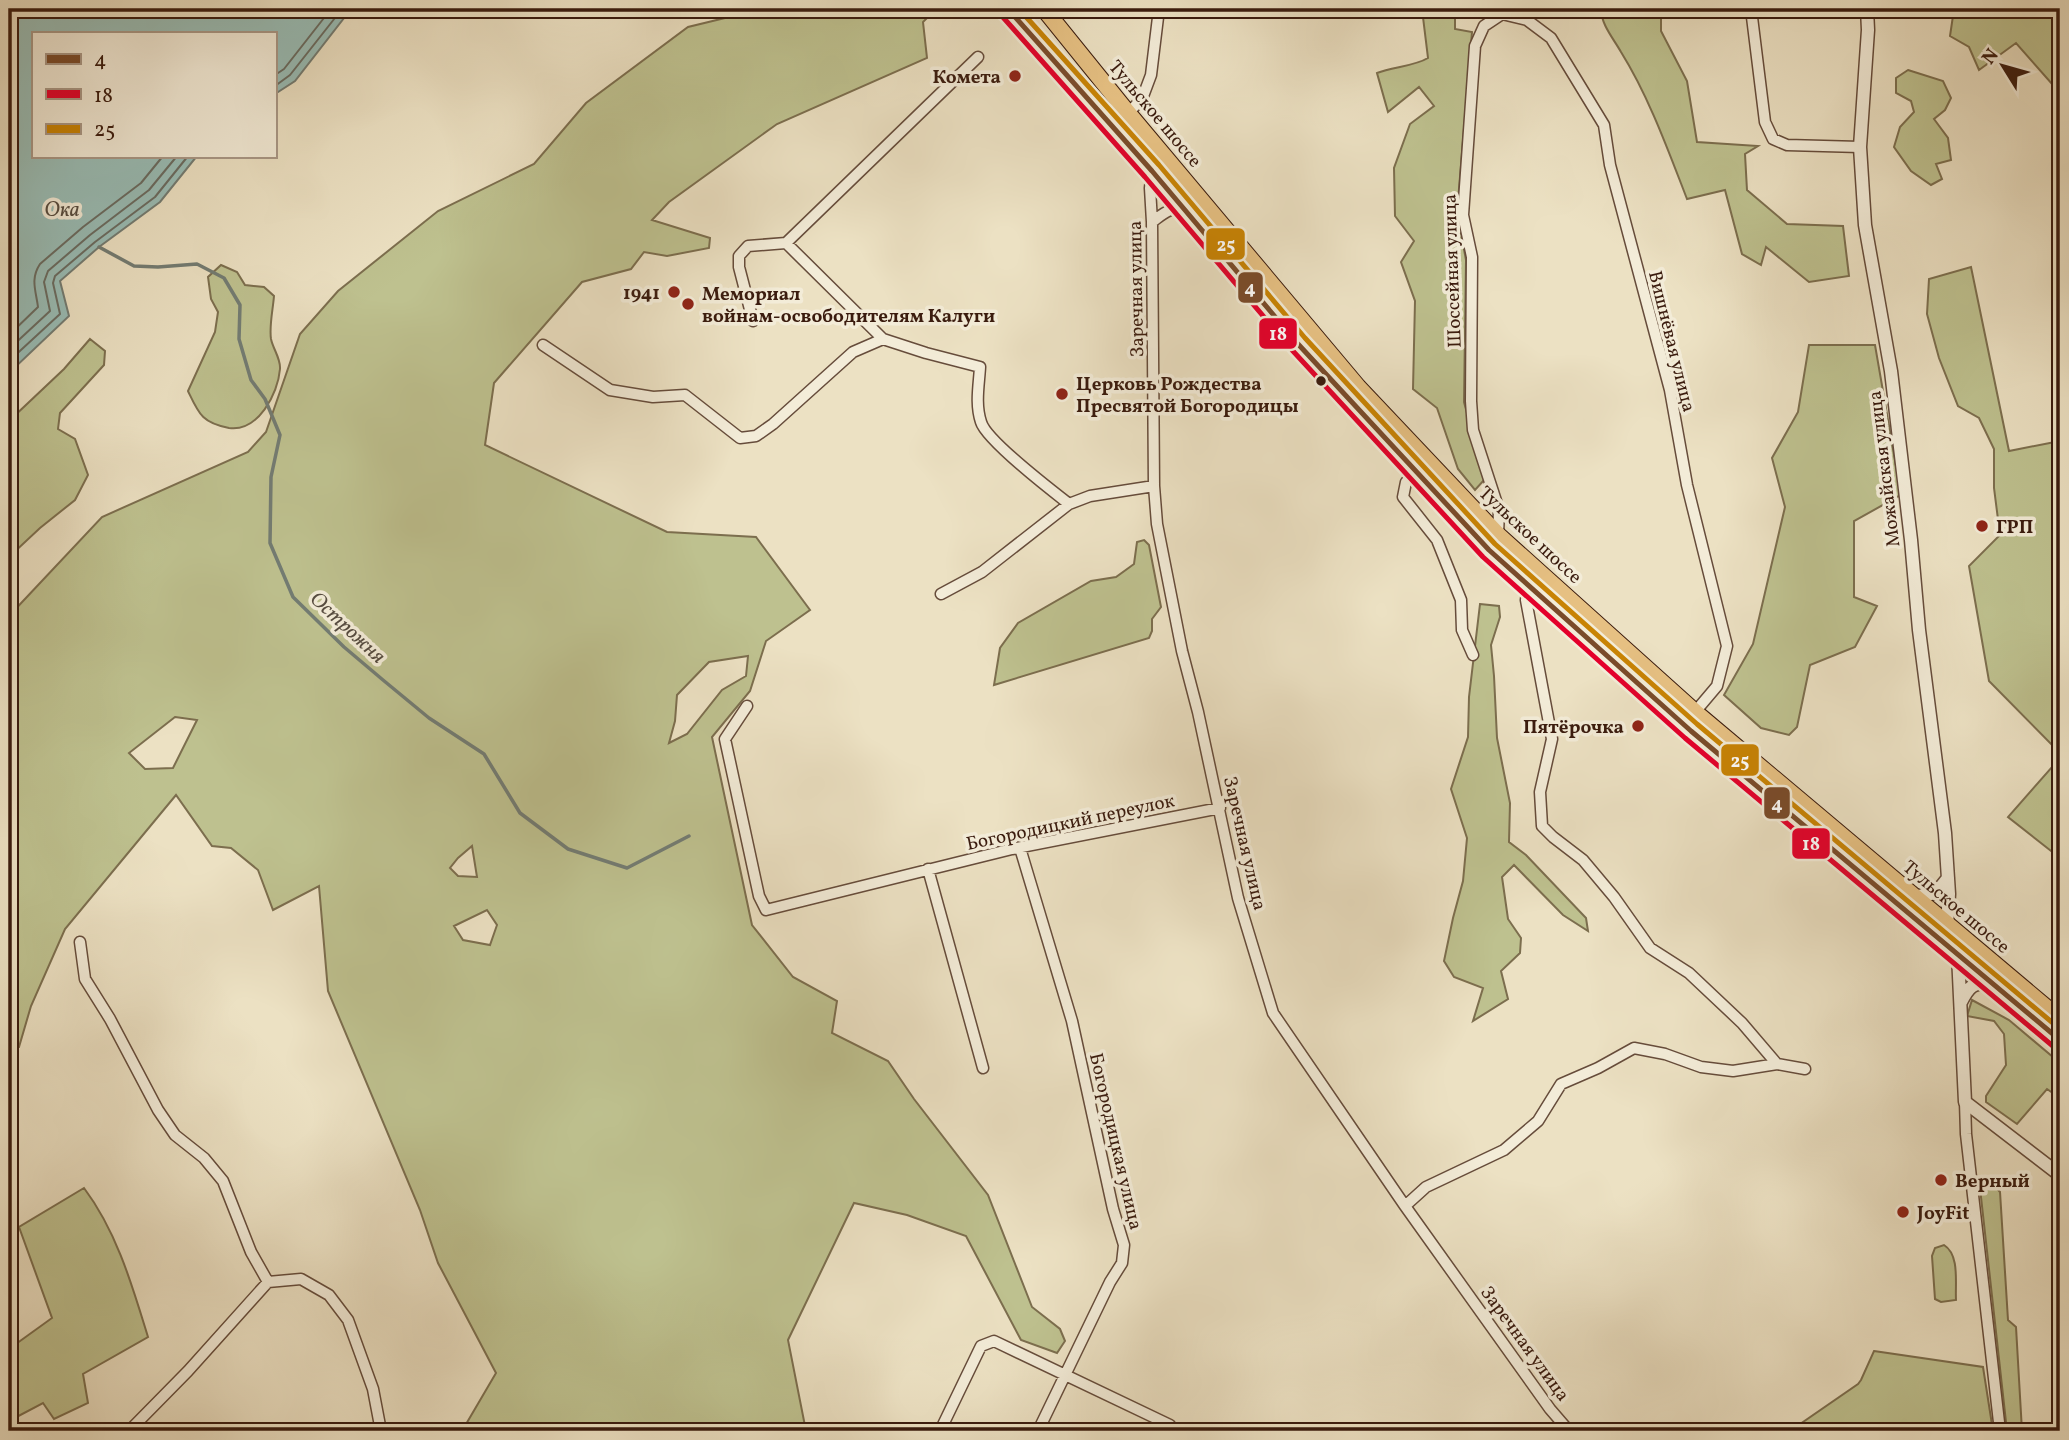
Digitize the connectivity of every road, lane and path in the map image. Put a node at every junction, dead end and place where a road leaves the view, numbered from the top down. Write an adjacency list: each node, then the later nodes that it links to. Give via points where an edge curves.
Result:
1 (1008, 9): 10 (main road, Тульское шоссе)
2 (1044, 9): 8 (main road, Тульское шоссе)
3 (1159, 9): 8 (street, via 1151,75 1142,99)
4 (1751, 9): 9 (street, via 1765,122 1773,139 1787,145)
5 (1867, 9): 9 (street, Можайская улица)
6 (1502, 14): 20 (street, Шоссейная улица, via 1483,26 1475,46 1463,215 1472,257 1473,430 1499,510); 25 (street, Вишнёвая улица, via 1527,20 1551,38 1604,125 1727,646 1717,686)
7 (978, 57): 13 (street)
8 (1128, 113): 20 (main road, Тульское шоссе, via 1358,387)
9 (1860, 147): 29 (street, Можайская улица, via 1865,225 1891,371)
10 (1152, 171): 11 (main road, Тульское шоссе); 12 (street, Заречная улица)
11 (1188, 212): 12 (street, via 1171,209); 17 (main road, Тульское шоссе, via 1298,344)
12 (1152, 222): 18 (street, Заречная улица)
13 (786, 243): 14 (street, via 748,246 739,256); 15 (street)
14 (753, 321)
15 (883, 340): 16 (street, via 853,352 773,424 756,436 740,439 685,395 653,397 610,390); 19 (street, via 980,367 977,399 981,424 1010,456)
16 (543, 345)
17 (1416, 471): 21 (main road, Тульское шоссе); 23 (street, via 1406,482 1404,497 1437,540 1461,600 1462,630)
18 (1154, 486): 19 (street, via 1090,496); 26 (street, Заречная улица, via 1182,651)
19 (1069, 505): 22 (street, via 982,572)
20 (1498, 535): 25 (main road, Тульское шоссе)
21 (1528, 585): 33 (main road, Тульское шоссе, via 1691,731); 38 (street, via 1526,600 1552,739 1540,792 1542,826 1583,860 1650,948 1689,973 1742,1023)
22 (941, 593)
23 (1474, 655)
24 (747, 706): 28 (street, Богородицкий переулок, via 725,739 759,896 766,910)
25 (1695, 712): 30 (main road, Тульское шоссе)
26 (1220, 808): 27 (street, Богородицкий переулок); 43 (street, Заречная улица, via 1238,898 1273,1013)
27 (1020, 848): 28 (street, Богородицкий переулок); 45 (street, Богородицкая улица, via 1072,1021 1124,1245 1122,1263)
28 (928, 869): 39 (street)
29 (1948, 878): 30 (street, via 1936,894); 31 (street, Можайская улица)
30 (1913, 897): 31 (main road, Тульское шоссе)
31 (1947, 925): 36 (main road, Тульское шоссе)
32 (79, 942): 44 (street, via 85,979 175,1135 223,1181)
33 (1958, 955): 34 (main road, Тульское шоссе); 35 (street)
34 (1992, 983): 35 (street, via 1973,985); 37 (main road, Тульское шоссе)
35 (1961, 1002): 41 (street)
36 (2060, 1019)
37 (2060, 1040)
38 (1777, 1065): 40 (street); 43 (street, via 1701,1068 1634,1048 1561,1084 1538,1121 1504,1150 1426,1187)
39 (984, 1068)
40 (1805, 1069)
41 (1965, 1102): 42 (street); 52 (street)
42 (2060, 1175)
43 (1405, 1206): 51 (street, Заречная улица)
44 (268, 1282): 47 (street); 48 (street, via 301,1279 329,1295 342,1312 373,1389)
45 (1066, 1375): 46 (street); 49 (street, via 994,1341 981,1346); 50 (street, Богородицкая улица)
46 (1170, 1426)
47 (129, 1431)
48 (381, 1431)
49 (940, 1431)
50 (1038, 1431)
51 (1569, 1431)
52 (2000, 1431)

